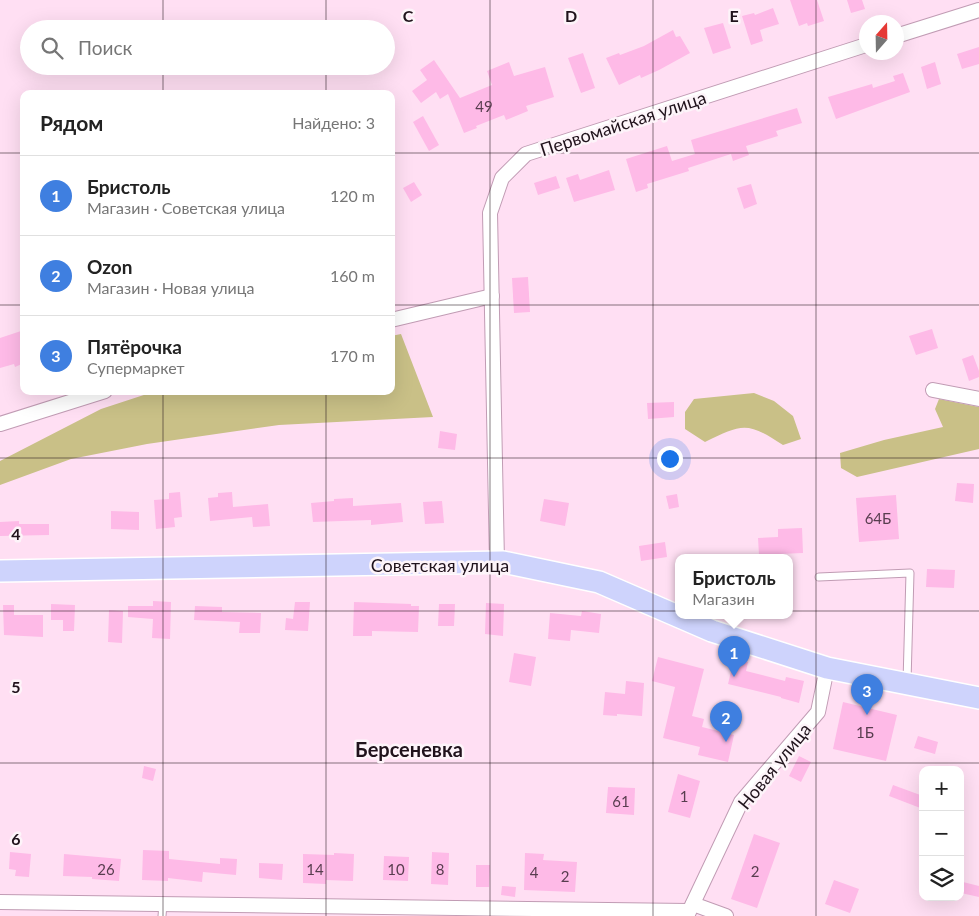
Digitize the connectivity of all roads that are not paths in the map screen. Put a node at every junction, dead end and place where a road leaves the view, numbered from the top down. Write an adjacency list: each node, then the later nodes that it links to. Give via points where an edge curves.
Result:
1 (979, 10): 2 (street)
2 (904, 33)
3 (859, 47): 4 (street, Первомайская улица, via 526,154 502,178 490,213)
4 (492, 296): 5 (street); 10 (street, Первомайская улица)
5 (395, 319)
6 (933, 390): 8 (street)
7 (92, 395): 9 (street)
8 (979, 399)
9 (0, 424)
10 (497, 562): 11 (main road, Советская улица); 13 (main road, Советская улица, via 599,582)
11 (0, 571)
12 (819, 577): 16 (lane, via 910,573)
13 (675, 615)
14 (684, 619): 15 (main road, Советская улица)
15 (826, 668): 16 (main road, Советская улица); 20 (street, Новая улица, via 818,712 741,802)
16 (907, 684): 17 (main road, Советская улица)
17 (979, 698)
18 (0, 902): 19 (street)
19 (163, 910): 21 (street)
20 (689, 910): 22 (street); 23 (street)
21 (308, 911): 22 (street)
22 (444, 912)
23 (726, 916)

